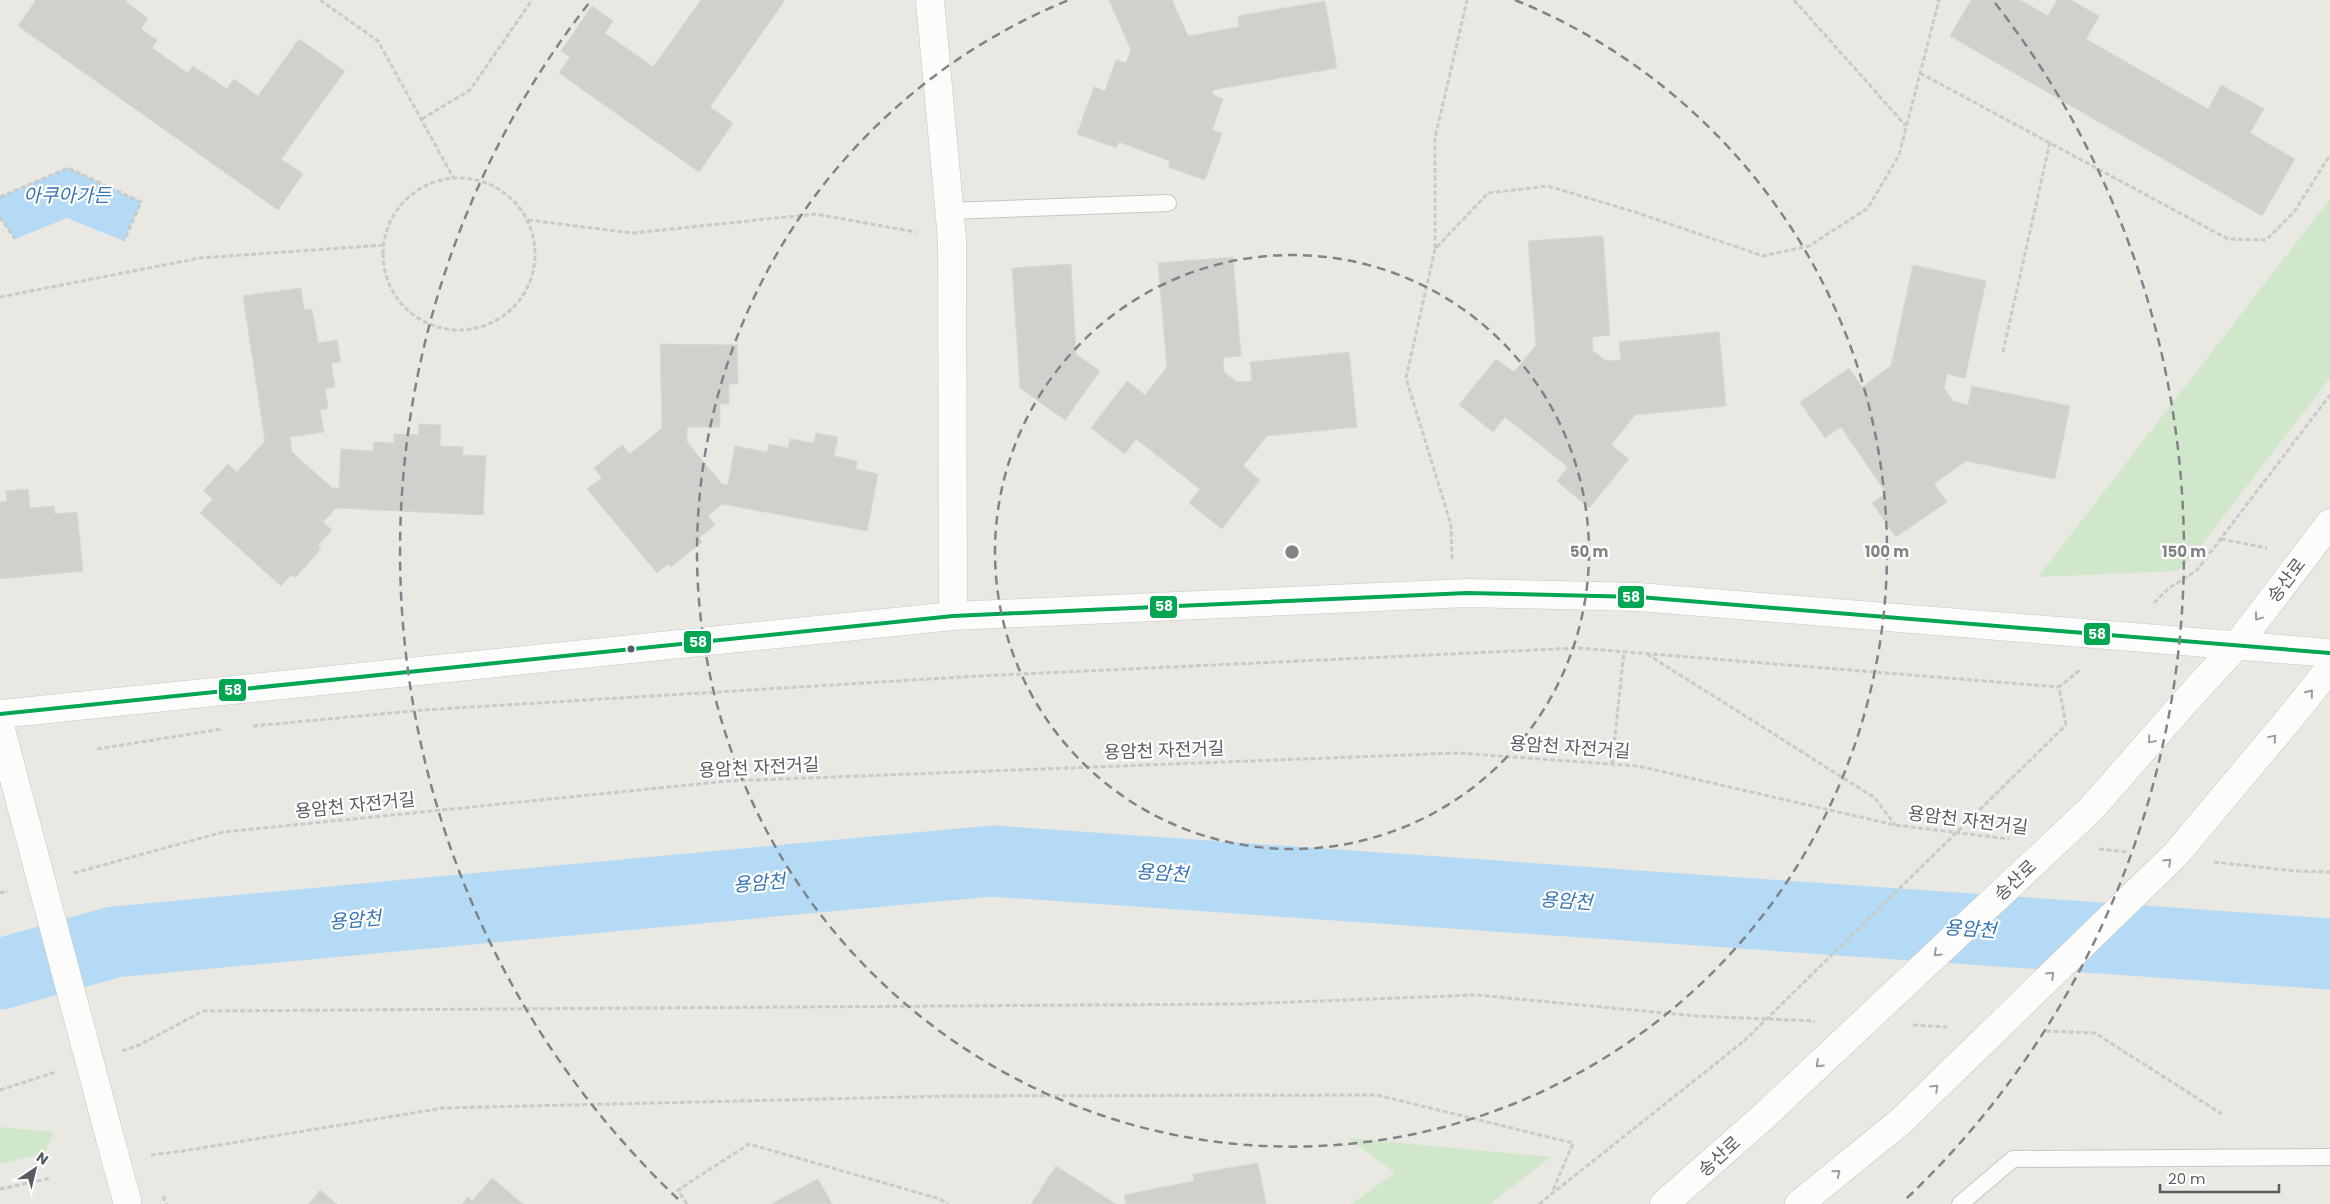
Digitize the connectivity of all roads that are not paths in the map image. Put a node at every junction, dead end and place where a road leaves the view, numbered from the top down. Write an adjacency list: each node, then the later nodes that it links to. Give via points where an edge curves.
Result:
1 (930, 0): 3 (street)
2 (1168, 204): 3 (lane)
3 (949, 211): 5 (street, via 952,239)
4 (2330, 523): 6 (street, 송산로, one-way to 6)
5 (953, 616): 6 (street, via 1467,593 1639,596); 9 (street)
6 (2237, 645): 7 (street); 13 (street, 송산로, one-way to 13, bridge, via 2091,809)
7 (2330, 653)
8 (2330, 668): 14 (street, one-way to 8, bridge, via 1900,1122 2176,854)
9 (0, 714)
10 (0, 726): 12 (street, bridge)
11 (2330, 1157): 15 (lane, via 2013,1159)
12 (125, 1203)
13 (1668, 1203)
14 (1799, 1204)
15 (1960, 1204)

